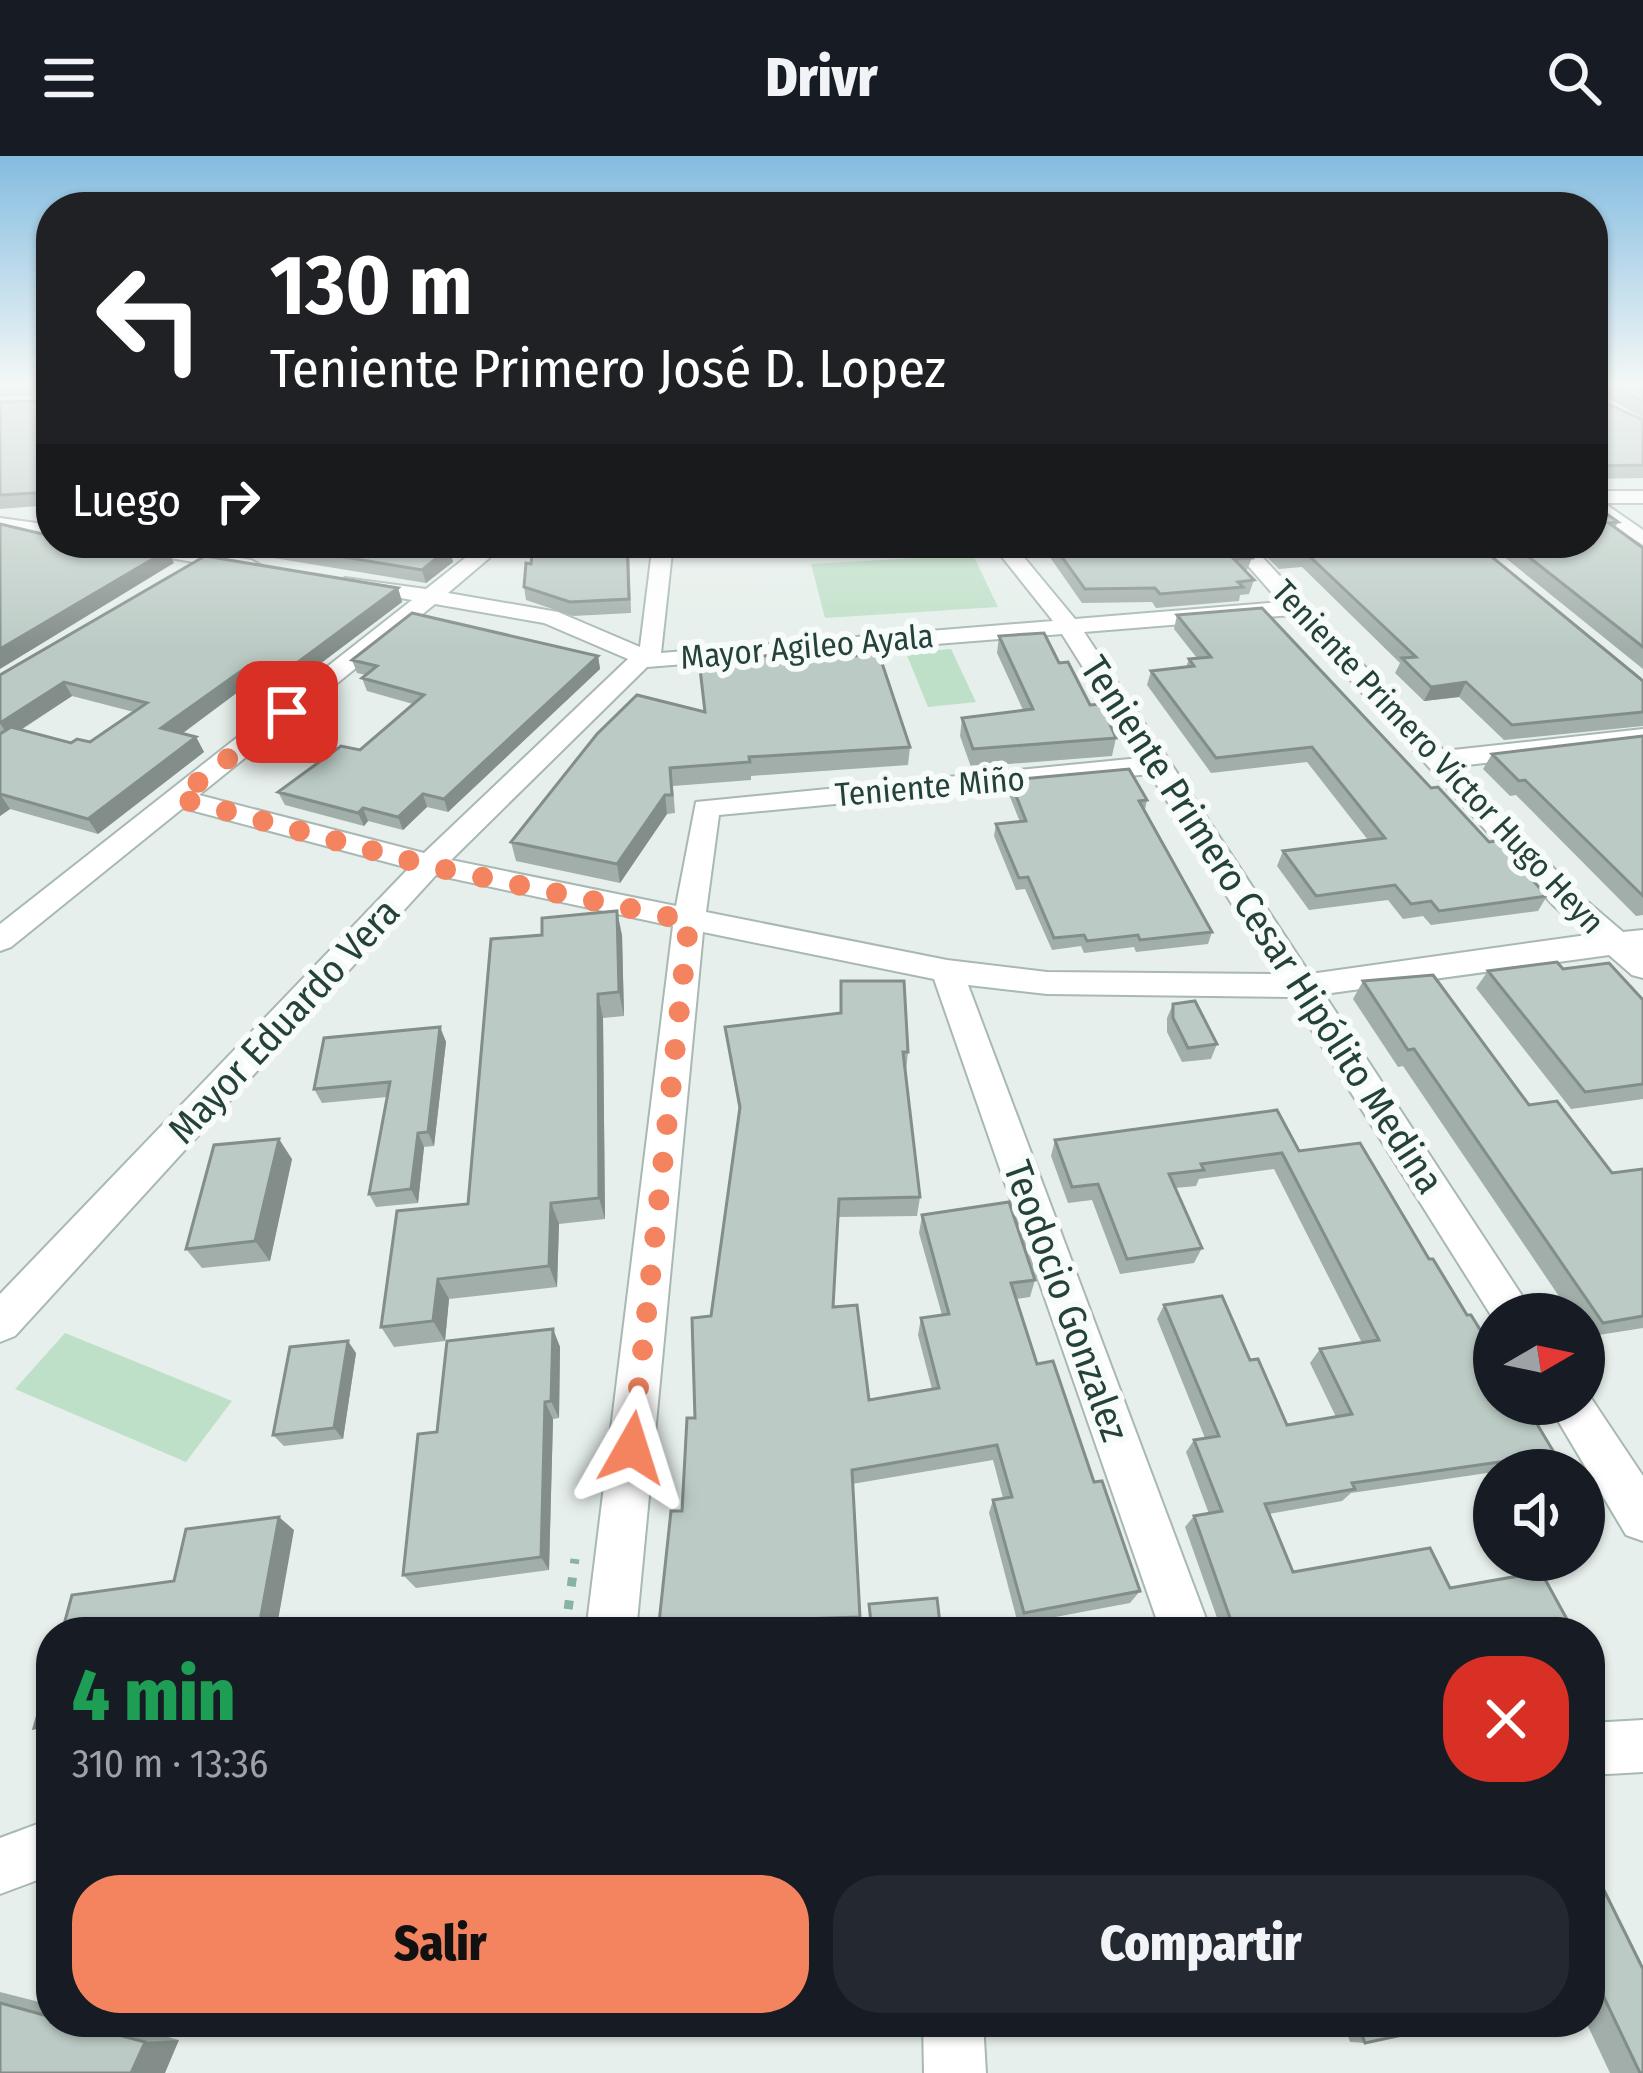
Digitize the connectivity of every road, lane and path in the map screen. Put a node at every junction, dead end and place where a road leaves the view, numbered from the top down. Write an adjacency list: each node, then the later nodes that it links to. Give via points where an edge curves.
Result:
1 (1643, 496): 2 (street)
2 (1608, 499)
3 (1608, 511): 7 (street)
4 (0, 524): 5 (street)
5 (24, 527): 6 (street); 8 (street)
6 (36, 529)
7 (1643, 538)
8 (0, 539)
9 (206, 558): 14 (street); 16 (street)
10 (480, 558): 17 (street)
11 (662, 558): 20 (street, Mayor Eduardo Vera, via 653,648)
12 (1013, 558): 19 (street, Teniente Primero Cesar Hipólito Medina)
13 (1251, 558): 18 (street, Teniente Primero Victor Hugo Heyn)
14 (274, 570)
15 (320, 578): 17 (street, Mayor Agileo Ayala)
16 (169, 581)
17 (434, 597): 20 (street, Mayor Agileo Ayala, via 550,617); 24 (street)
18 (1294, 608): 19 (street, Mayor Agileo Ayala); 22 (street, Teniente Primero Victor Hugo Heyn)
19 (1067, 624): 20 (street, Mayor Agileo Ayala); 23 (street, Teniente Primero Cesar Hipólito Medina)
20 (640, 659): 25 (street, Mayor Eduardo Vera)
21 (1643, 737): 22 (street)
22 (1439, 760): 29 (street, Teniente Primero Victor Hugo Heyn, via 1564,898)
23 (1154, 765): 27 (street, Teniente Miño, via 706,808); 32 (street, Teniente Primero Cesar Hipólito Medina)
24 (178, 798): 25 (street); 26 (street)
25 (429, 866): 27 (street); 34 (street, Mayor Eduardo Vera)
26 (13, 914): 28 (street)
27 (689, 921): 31 (street); 37 (street)
28 (0, 940)
29 (1630, 943): 30 (street, Teniente Primero Victor Hugo Heyn); 32 (street)
30 (1643, 967)
31 (947, 970): 32 (street, via 1047,983); 38 (street, Teodocio Gonzalez)
32 (1304, 986): 33 (street, Teniente Primero Cesar Hipólito Medina)
33 (1500, 1293)
34 (0, 1323)
35 (1583, 1425): 36 (street)
36 (1643, 1518)
37 (613, 1617)
38 (1181, 1617)
39 (1643, 1746): 40 (street)
40 (1605, 1748)
41 (36, 1853): 42 (street)
42 (0, 1866)
43 (953, 2037): 44 (street)
44 (955, 2073)

